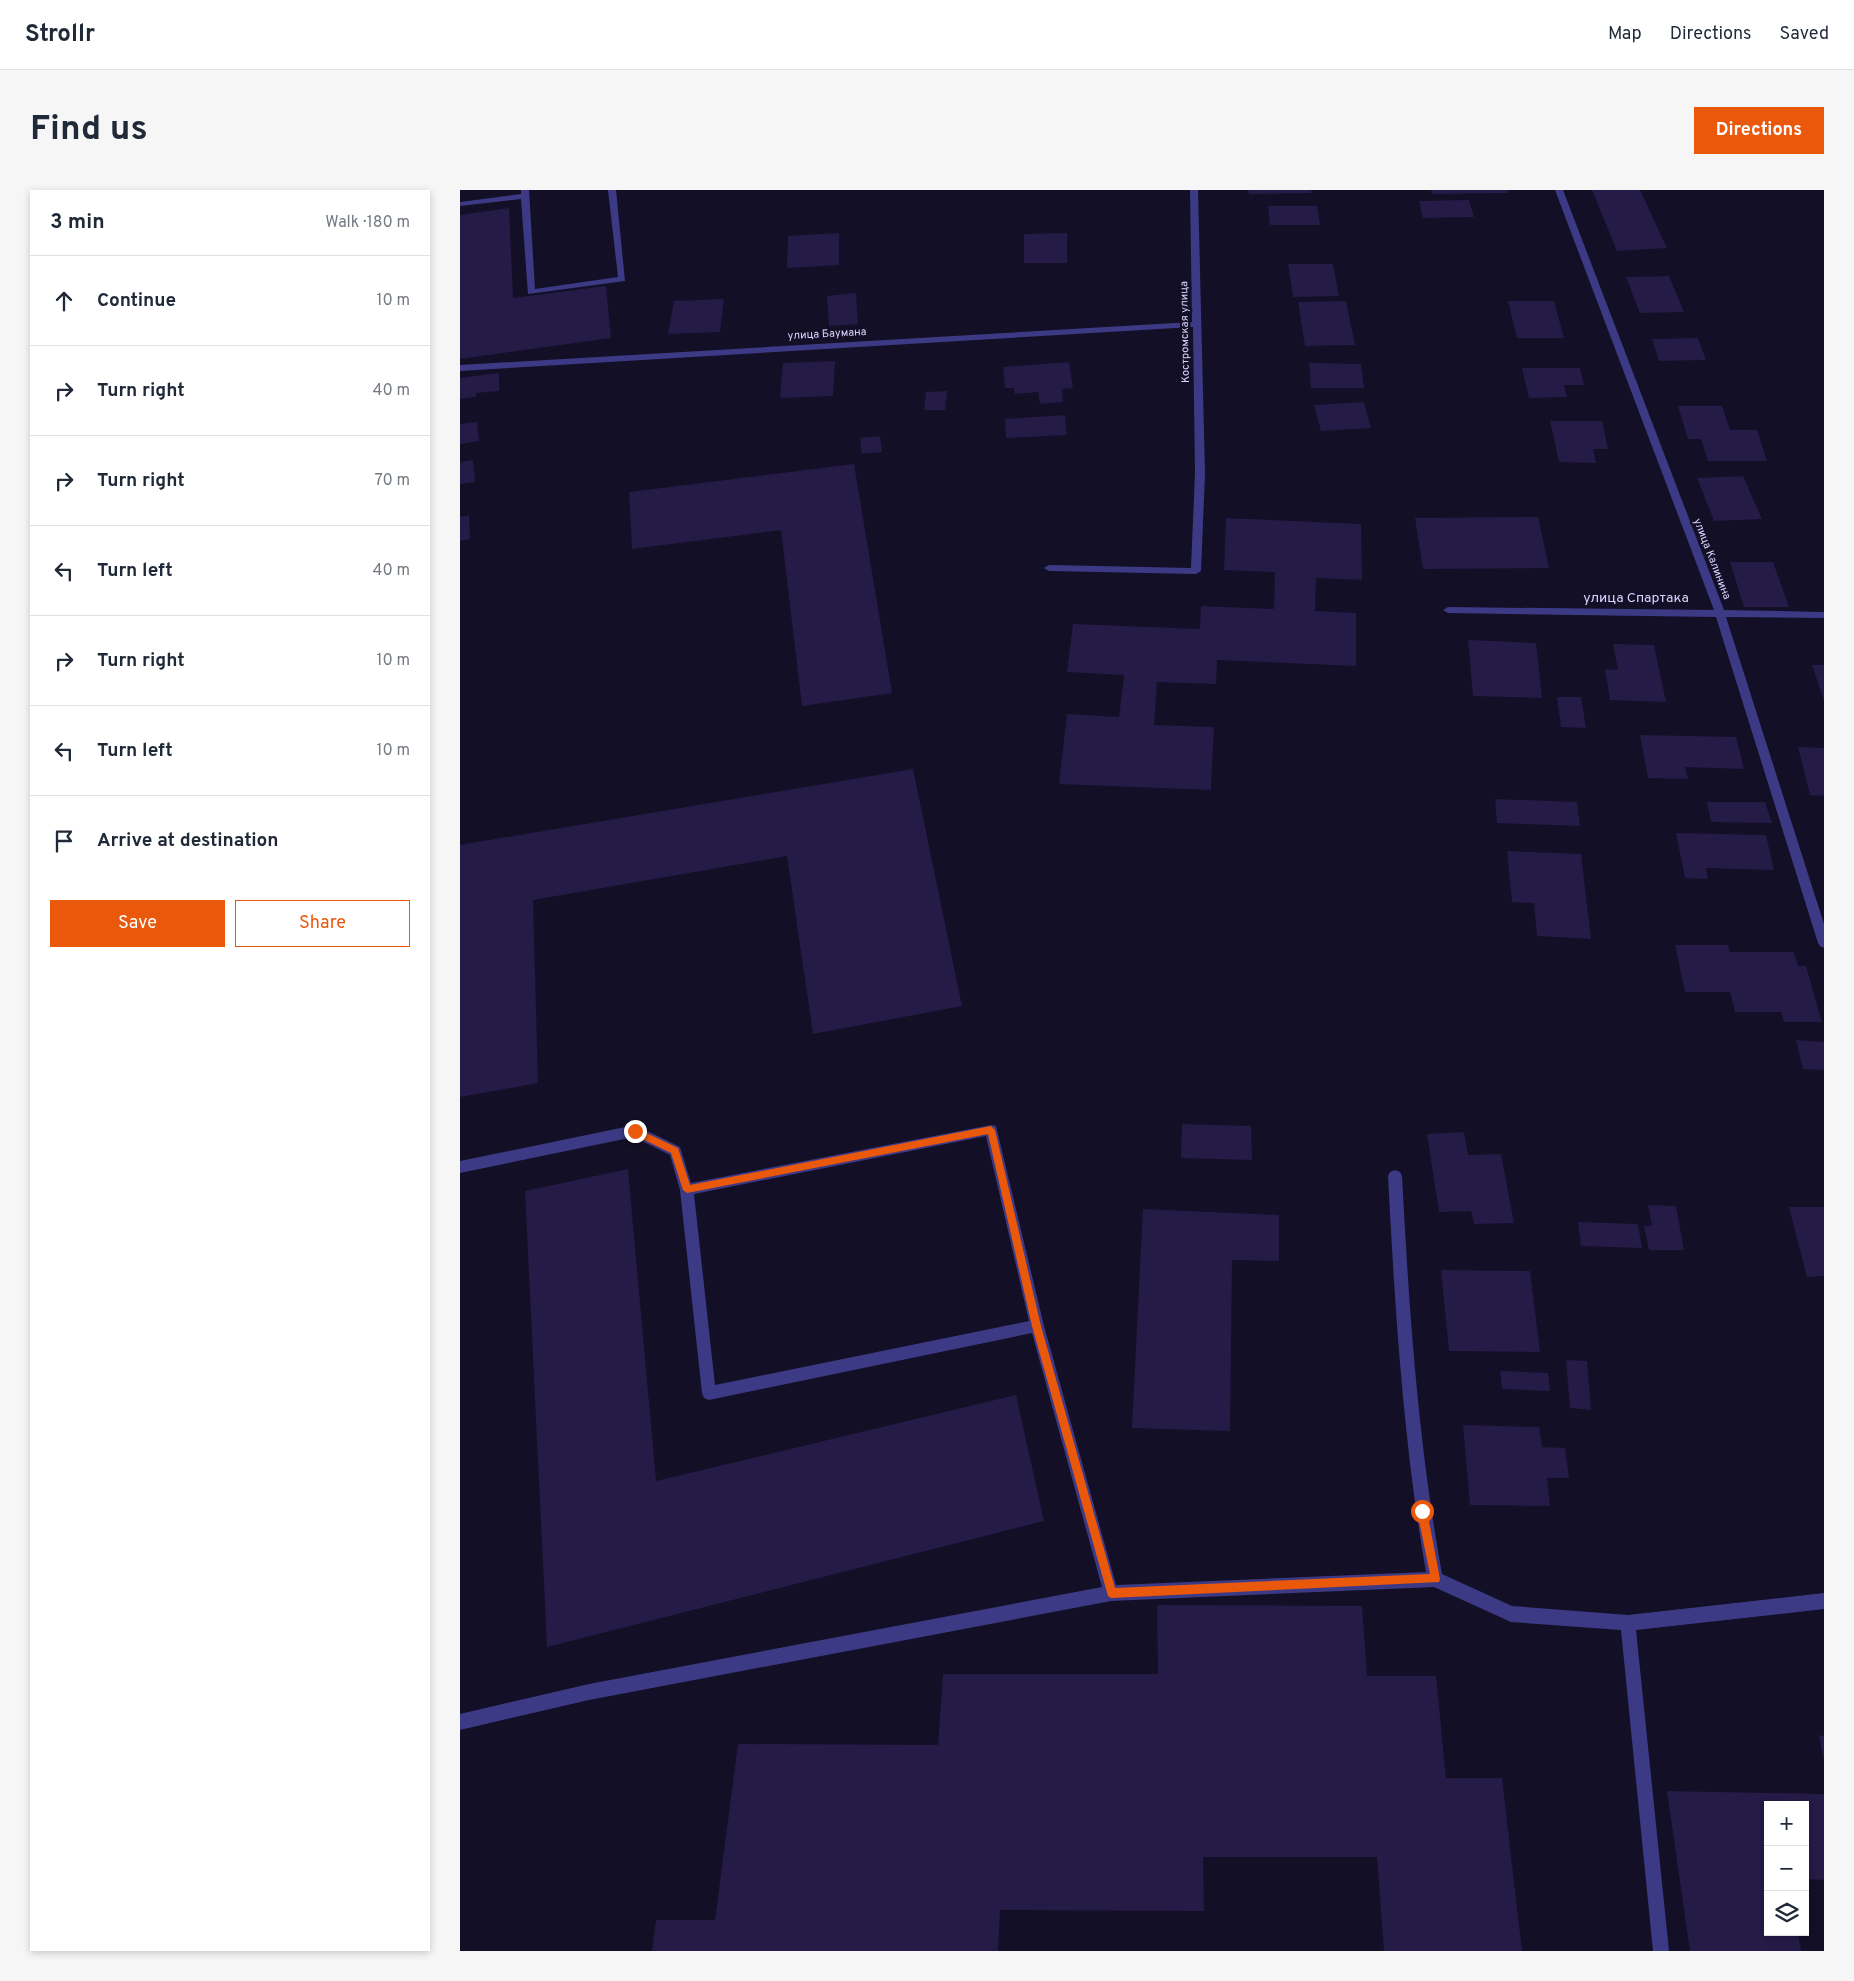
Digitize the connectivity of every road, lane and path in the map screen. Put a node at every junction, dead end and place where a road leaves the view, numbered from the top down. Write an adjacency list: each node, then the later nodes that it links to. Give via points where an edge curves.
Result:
1 (612, 190): 4 (street, via 622,279 531,292)
2 (1194, 190): 6 (street, Костромская улица)
3 (1559, 190): 10 (street, улица Калинина)
4 (525, 193): 5 (street)
5 (460, 204)
6 (1196, 324): 7 (street, улица Баумана); 8 (street, Костромская улица, via 1200,473 1196,571)
7 (460, 368)
8 (1049, 568)
9 (1448, 610): 10 (street, улица Спартака)
10 (1720, 613): 11 (street, улица Спартака); 12 (street, улица Калинина)
11 (1824, 615)
12 (1824, 942)
13 (460, 1167): 15 (street, via 635,1131 675,1151)
14 (1395, 1176): 17 (street, via 1403,1335 1422,1511)
15 (687, 1190): 16 (street, via 991,1130); 16 (street, via 709,1393)
16 (1037, 1326): 18 (street)
17 (1435, 1579): 18 (street); 20 (street, via 1511,1614)
18 (1111, 1593): 21 (street, via 589,1692)
19 (1824, 1601): 20 (street)
20 (1628, 1623): 22 (street)
21 (460, 1722)
22 (1661, 1951)

